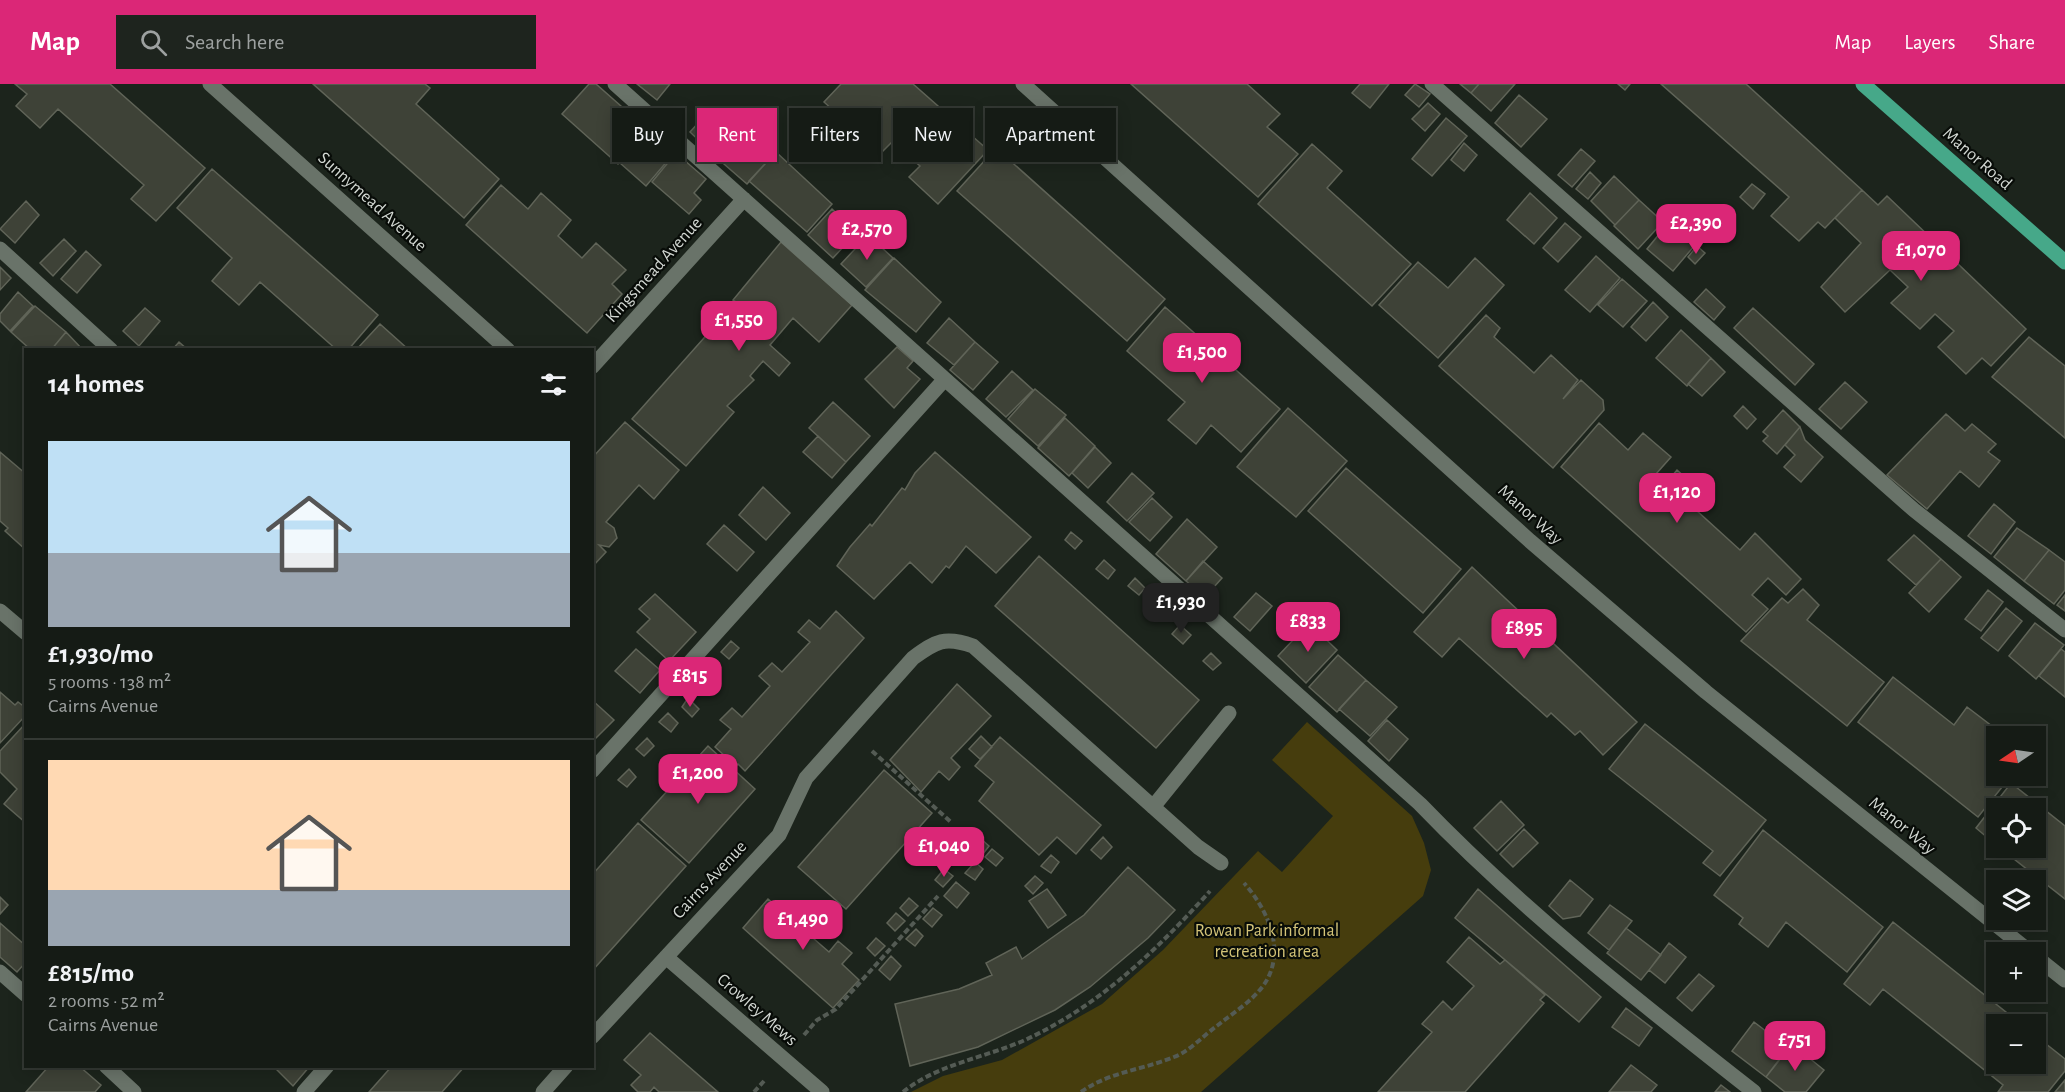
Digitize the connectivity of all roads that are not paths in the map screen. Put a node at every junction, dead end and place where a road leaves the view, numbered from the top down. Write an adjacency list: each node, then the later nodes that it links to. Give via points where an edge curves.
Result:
1 (210, 84): 10 (street, Sunnymead Avenue)
2 (615, 84): 6 (street)
3 (1023, 84): 20 (street, Manor Way, via 1530,541 1715,699)
4 (1432, 84): 14 (street, via 1914,510)
5 (1863, 84): 8 (main road, Manor Road)
6 (744, 199): 11 (street, Kingsmead Avenue); 12 (street)
7 (0, 249): 9 (street)
8 (2065, 262)
9 (109, 348)
10 (506, 348)
11 (594, 365)
12 (944, 380): 17 (street); 34 (street, via 1420,804 1475,862 1538,918)
13 (0, 611): 15 (street)
14 (2065, 630)
15 (24, 631)
16 (1229, 713): 18 (street)
17 (594, 769)
18 (1153, 807): 19 (street, Cairns Avenue); 21 (street, Cairns Avenue, via 973,646 952,639 931,645 913,658 806,778 779,835)
19 (1221, 863)
20 (2018, 942)
21 (666, 957): 26 (street, Cairns Avenue); 33 (street, Crowley Mews)
22 (2046, 965): 24 (street)
23 (0, 972): 25 (street)
24 (2065, 980)
25 (24, 993)
26 (594, 1035)
27 (108, 1068): 30 (street)
28 (325, 1068): 31 (street)
29 (564, 1068): 32 (street)
30 (134, 1092)
31 (304, 1092)
32 (543, 1092)
33 (822, 1092)
34 (1754, 1092)

